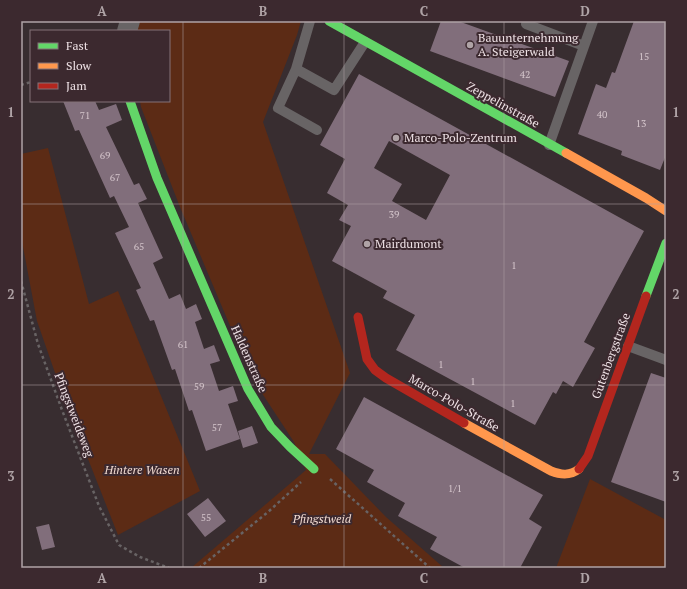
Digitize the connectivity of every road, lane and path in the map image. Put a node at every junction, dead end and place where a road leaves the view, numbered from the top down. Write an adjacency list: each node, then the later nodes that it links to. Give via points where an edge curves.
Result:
1 (310, 21): 7 (lane)
2 (329, 21): 5 (street, Zeppelinstraße)
3 (593, 21): 6 (lane)
4 (526, 24): 6 (lane)
5 (365, 42): 7 (lane, via 334,90); 10 (street, Zeppelinstraße)
6 (584, 46): 10 (lane)
7 (296, 69): 9 (lane, via 278,108)
8 (130, 102): 17 (street, Haldenstraße, via 157,178 248,389 272,426)
9 (317, 130)
10 (549, 144): 11 (street, Zeppelinstraße)
11 (666, 211)
12 (666, 243): 15 (street, Gutenbergstraße)
13 (21, 281): 19 (path, Pfingstweideweg, via 38,344 62,410 100,506 119,545 140,557)
14 (358, 317): 18 (street, Marco-Polo-Straße, via 367,359 375,370 386,378 544,468 561,474)
15 (628, 346): 16 (lane); 18 (street, Gutenbergstraße, via 588,456 581,467)
16 (666, 360)
17 (314, 469): 20 (path, via 268,512); 21 (path, via 331,479)
18 (573, 473)
19 (169, 568)
20 (199, 568)
21 (430, 568)

